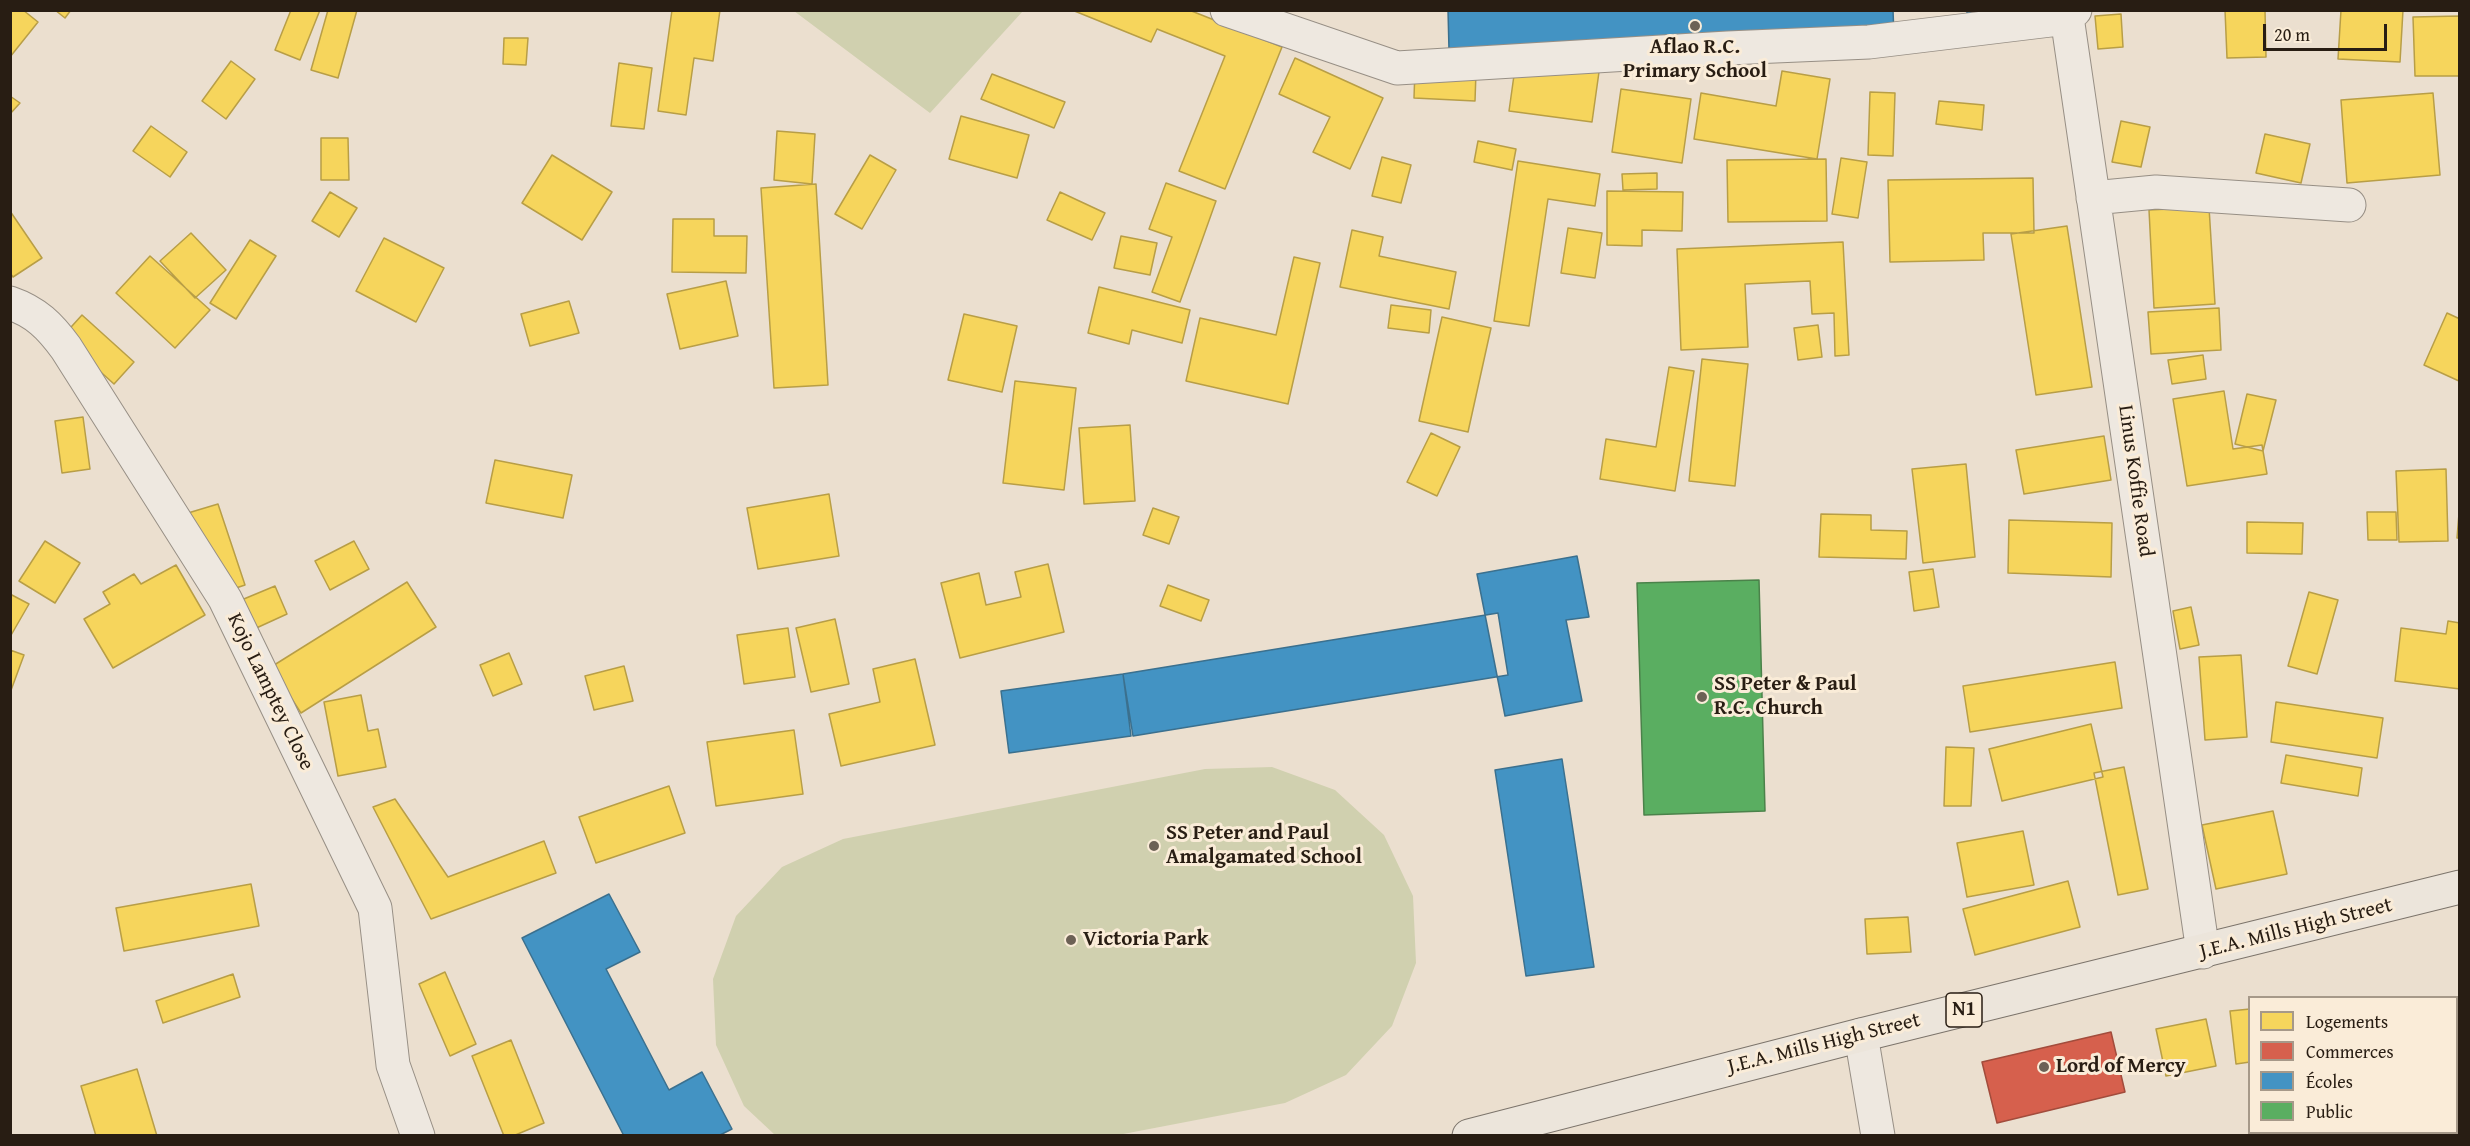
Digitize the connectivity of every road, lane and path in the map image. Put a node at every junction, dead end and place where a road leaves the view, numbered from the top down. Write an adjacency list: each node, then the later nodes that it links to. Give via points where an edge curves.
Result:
1 (1227, 10): 2 (street, via 1397,68 1869,42)
2 (2069, 13): 3 (street, Linus Koffie Road)
3 (2093, 198): 4 (street, via 2156,192); 7 (street, Linus Koffie Road)
4 (2349, 205)
5 (10, 303): 9 (street, Kojo Lamptey Close, via 31,310 61,341 225,599 375,908 393,1065)
6 (2460, 887): 7 (highway, J.E.A. Mills High Street / N1)
7 (2203, 952): 8 (highway, J.E.A. Mills High Street / N1)
8 (1861, 1035): 10 (highway, J.E.A. Mills High Street / N1); 11 (street)
9 (418, 1136)
10 (1469, 1136)
11 (1878, 1136)

